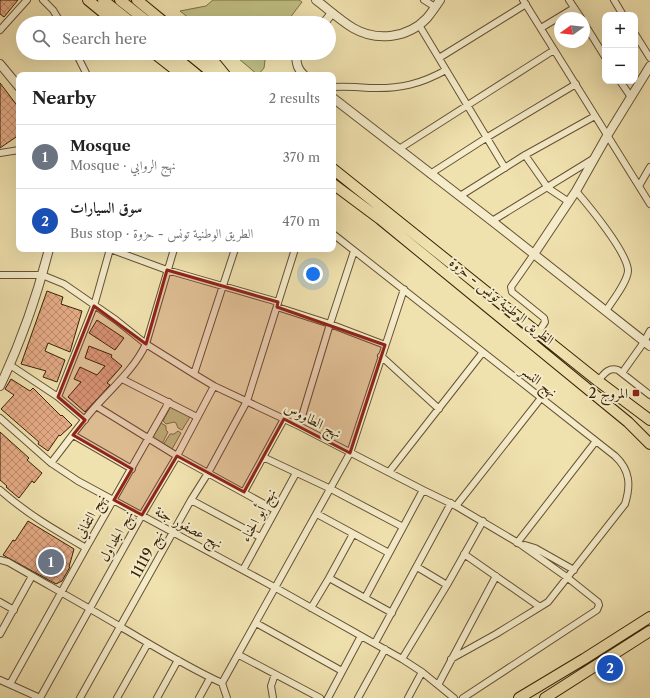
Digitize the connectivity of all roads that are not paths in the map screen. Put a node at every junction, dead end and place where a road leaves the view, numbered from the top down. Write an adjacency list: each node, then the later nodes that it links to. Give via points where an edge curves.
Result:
1 (26, 0): 25 (street)
2 (43, 0): 17 (street)
3 (88, 0): 18 (highway)
4 (103, 0): 19 (highway)
5 (120, 0): 20 (highway)
6 (137, 0): 21 (highway)
7 (316, 0): 16 (street)
8 (424, 0): 13 (street)
9 (440, 0): 13 (street)
10 (614, 0): 15 (street)
11 (524, 2): 24 (street); 30 (street)
12 (572, 2): 14 (street); 24 (street)
13 (435, 8): 23 (street)
14 (578, 12)
15 (621, 12)
16 (332, 13): 22 (street); 23 (street, via 353,28 376,36 397,35)
17 (57, 16)
18 (107, 16)
19 (123, 16)
20 (141, 16)
21 (156, 16)
22 (330, 16)
23 (419, 25): 30 (street)
24 (541, 28): 28 (street)
25 (0, 30)
26 (590, 33): 29 (street)
27 (638, 39): 31 (street)
28 (554, 50): 48 (street); 53 (street)
29 (602, 52)
30 (439, 58): 40 (street)
31 (650, 58)
32 (80, 60): 41 (street)
33 (163, 60): 42 (highway)
34 (179, 60): 43 (highway)
35 (197, 60): 44 (highway)
36 (211, 60): 45 (highway)
37 (296, 60): 46 (street)
38 (0, 64): 47 (street)
39 (650, 66): 51 (street)
40 (446, 70): 50 (street, via 430,79 405,87); 53 (street)
41 (86, 72)
42 (178, 72)
43 (193, 72)
44 (212, 72)
45 (223, 72)
46 (300, 72)
47 (16, 83)
48 (576, 84): 54 (street); 56 (street)
49 (622, 84): 51 (street)
50 (336, 87)
51 (631, 97): 55 (street)
52 (336, 100): 57 (street)
53 (467, 105): 56 (street); 57 (street)
54 (595, 116): 55 (street); 60 (street)
55 (607, 136): 61 (street); 67 (street)
56 (486, 138): 63 (street); 65 (street)
57 (399, 149): 65 (street)
58 (16, 150): 59 (street)
59 (0, 153)
60 (525, 155): 63 (street); 68 (street)
61 (595, 158): 68 (street); 69 (street)
62 (650, 167): 67 (street)
63 (505, 168): 70 (street)
64 (336, 171): 93 (highway, الطريق الوطنية تونس - حزوة)
65 (430, 174): 70 (street)
66 (336, 186): 122 (highway, الطريق الوطنية تونس - حزوة, via 380,219 628,422)
67 (639, 186): 72 (street)
68 (548, 188): 71 (street); 73 (street)
69 (576, 191): 71 (street); 90 (street, via 608,233 627,264 628,271 623,283)
70 (460, 196): 73 (street)
71 (569, 202): 82 (street)
72 (650, 204)
73 (492, 221): 82 (street)
74 (336, 236): 75 (street, نهج النسر)
75 (354, 251): 87 (street, نهج النسر); 91 (street)
76 (48, 252): 85 (street)
77 (109, 252): 89 (street)
78 (118, 252): 83 (street)
79 (173, 252): 83 (street)
80 (234, 252): 86 (street)
81 (294, 252): 88 (street, نهج 11119)
82 (534, 254): 90 (street); 93 (street, via 511,287 514,294 544,318 545,322)
83 (167, 270): 86 (street); 94 (street)
84 (0, 275): 85 (street, نهج الطاووس)
85 (42, 275): 89 (street, نهج الطاووس, via 64,284); 99 (street, via 27,324)
86 (223, 286): 88 (street); 101 (street)
87 (404, 288): 96 (street); 97 (street, نهج النسر)
88 (277, 305): 91 (street); 109 (street, نهج 11119)
89 (94, 306): 94 (street, نهج الطاووس); 107 (street)
90 (606, 311): 95 (street)
91 (330, 324): 96 (street); 118 (street)
92 (650, 331): 95 (street)
93 (538, 333): 103 (highway, الطريق الوطنية تونس - حزوة)
94 (146, 344): 101 (street, نهج الطاووس); 102 (street, via 140,357)
95 (647, 344): 100 (street)
96 (385, 345): 98 (street)
97 (483, 352): 108 (street, نهج النسر); 112 (street)
98 (381, 356): 112 (street); 123 (street)
99 (10, 365): 104 (street); 107 (street)
100 (622, 373): 103 (street, via 609,369); 106 (street)
101 (194, 374): 105 (street, نهج الطاووس)
102 (122, 379): 110 (street); 111 (street)
103 (598, 381): 117 (highway, الطريق الوطنية تونس - حزوة)
104 (0, 386)
105 (214, 386): 109 (street, نهج الطاووس); 113 (street, نهج الجداول)
106 (650, 396)
107 (58, 397): 116 (street)
108 (541, 398): 121 (street, نهج النسر); 137 (street)
109 (247, 401): 115 (street, نهج الطاووس); 129 (street, نهج 11119)
110 (169, 402): 113 (street); 120 (street, نهج التفاني)
111 (96, 406): 116 (street); 120 (street)
112 (439, 409): 128 (street)
113 (197, 417): 124 (street, نهج الجداول)
114 (0, 418): 126 (street, نهج عصفور جنة)
115 (284, 419): 118 (street, نهج الطاووس); 125 (street)
116 (85, 420): 119 (street)
117 (650, 420)
118 (299, 426): 123 (street, نهج الطاووس)
119 (72, 435): 126 (street); 127 (street)
120 (149, 439): 124 (street); 127 (street, نهج التفاني)
121 (596, 441): 146 (street); 153 (street, نهج النسر, via 622,463 629,482 627,497 625,504)
122 (650, 444)
123 (350, 453): 128 (street, نهج الطاووس); 131 (street)
124 (177, 456): 129 (street); 140 (street, نهج الجداول)
125 (263, 457): 130 (street); 134 (street)
126 (51, 464): 135 (street, نهج عصفور جنة)
127 (132, 469): 135 (street, نهج التفاني)
128 (389, 472): 133 (street, نهج الطاووس)
129 (208, 473): 134 (street); 136 (street, نهج 11119)
130 (296, 473): 131 (street); 138 (street, نهج أبو الحناء)
131 (331, 489): 139 (street); 142 (street)
132 (0, 490): 147 (street, via 36,518)
133 (423, 490): 137 (street, نهج الطاووس); 142 (street)
134 (244, 492): 138 (street)
135 (114, 500): 140 (street, نهج عصفور جنة); 147 (street, نهج التفاني)
136 (191, 500): 143 (street, نهج 11119); 145 (street)
137 (454, 505): 141 (street, نهج الطاووس); 151 (street)
138 (275, 510): 145 (street, نهج أبو الحناء)
139 (317, 514): 144 (street); 159 (street)
140 (142, 515): 143 (street, نهج عصفور جنة); 165 (street, نهج الجداول)
141 (482, 521): 146 (street, نهج الطاووس); 149 (street)
142 (403, 527): 148 (street)
143 (173, 532): 152 (street, نهج عصفور جنة); 170 (street, نهج 11119)
144 (353, 534): 148 (street); 156 (street)
145 (260, 537): 152 (street, نهج أبو الحناء)
146 (519, 543): 153 (street, via 534,548); 157 (street, نهج الطاووس)
147 (86, 548): 160 (street, نهج التفاني)
148 (389, 553): 161 (street)
149 (464, 554): 155 (street); 158 (street)
150 (0, 560): 154 (street)
151 (416, 567): 158 (street); 167 (street)
152 (243, 570): 159 (street, نهج عصفور جنة)
153 (574, 570): 157 (street, نهج النسر)
154 (32, 576): 160 (street); 166 (street)
155 (496, 576): 163 (street); 179 (street)
156 (329, 578): 161 (street); 164 (street)
157 (568, 578): 163 (street, نهج النسر, via 548,602); 201 (street, نهج الطاووس, via 598,602 599,608)
158 (447, 585): 178 (street)
159 (276, 588): 164 (street, نهج عصفور جنة); 169 (street)
160 (62, 591): 165 (street); 187 (street, نهج التفاني)
161 (365, 598): 167 (street)
162 (0, 602): 166 (street)
163 (540, 607): 179 (street, نهج النسر)
164 (311, 608): 173 (street, نهج عصفور جنة)
165 (89, 609): 170 (street); 189 (street, نهج الجداول)
166 (14, 610): 172 (street)
167 (392, 613): 175 (street)
168 (650, 617): 202 (highway)
169 (256, 623): 177 (street); 181 (street)
170 (120, 627): 174 (street); 190 (street, نهج 11119)
171 (650, 631): 203 (highway)
172 (0, 634)
173 (361, 636): 175 (street, نهج عصفور جنة); 181 (street)
174 (148, 643): 180 (street); 191 (street)
175 (375, 644): 176 (street, نهج عصفور جنة)
176 (385, 649): 178 (street, نهج عصفور جنة); 198 (street)
177 (239, 655): 183 (street); 186 (street)
178 (402, 659): 182 (street, نهج عصفور جنة)
179 (452, 659): 188 (street)
180 (178, 660): 184 (street); 192 (street)
181 (342, 671): 197 (street)
182 (422, 672): 188 (street, نهج عصفور جنة); 199 (street)
183 (275, 674): 195 (street, via 270,686); 196 (street)
184 (210, 678): 186 (street); 193 (street)
185 (0, 680): 187 (street)
186 (222, 683): 194 (street)
187 (10, 684): 189 (street)
188 (438, 685): 200 (street, نهج عصفور جنة)
189 (40, 698)
190 (80, 698)
191 (117, 698)
192 (157, 698)
193 (199, 698)
194 (227, 698)
195 (273, 698)
196 (320, 698)
197 (328, 698)
198 (358, 698)
199 (408, 698)
200 (454, 698)
201 (463, 698)
202 (519, 698)
203 (545, 698)

